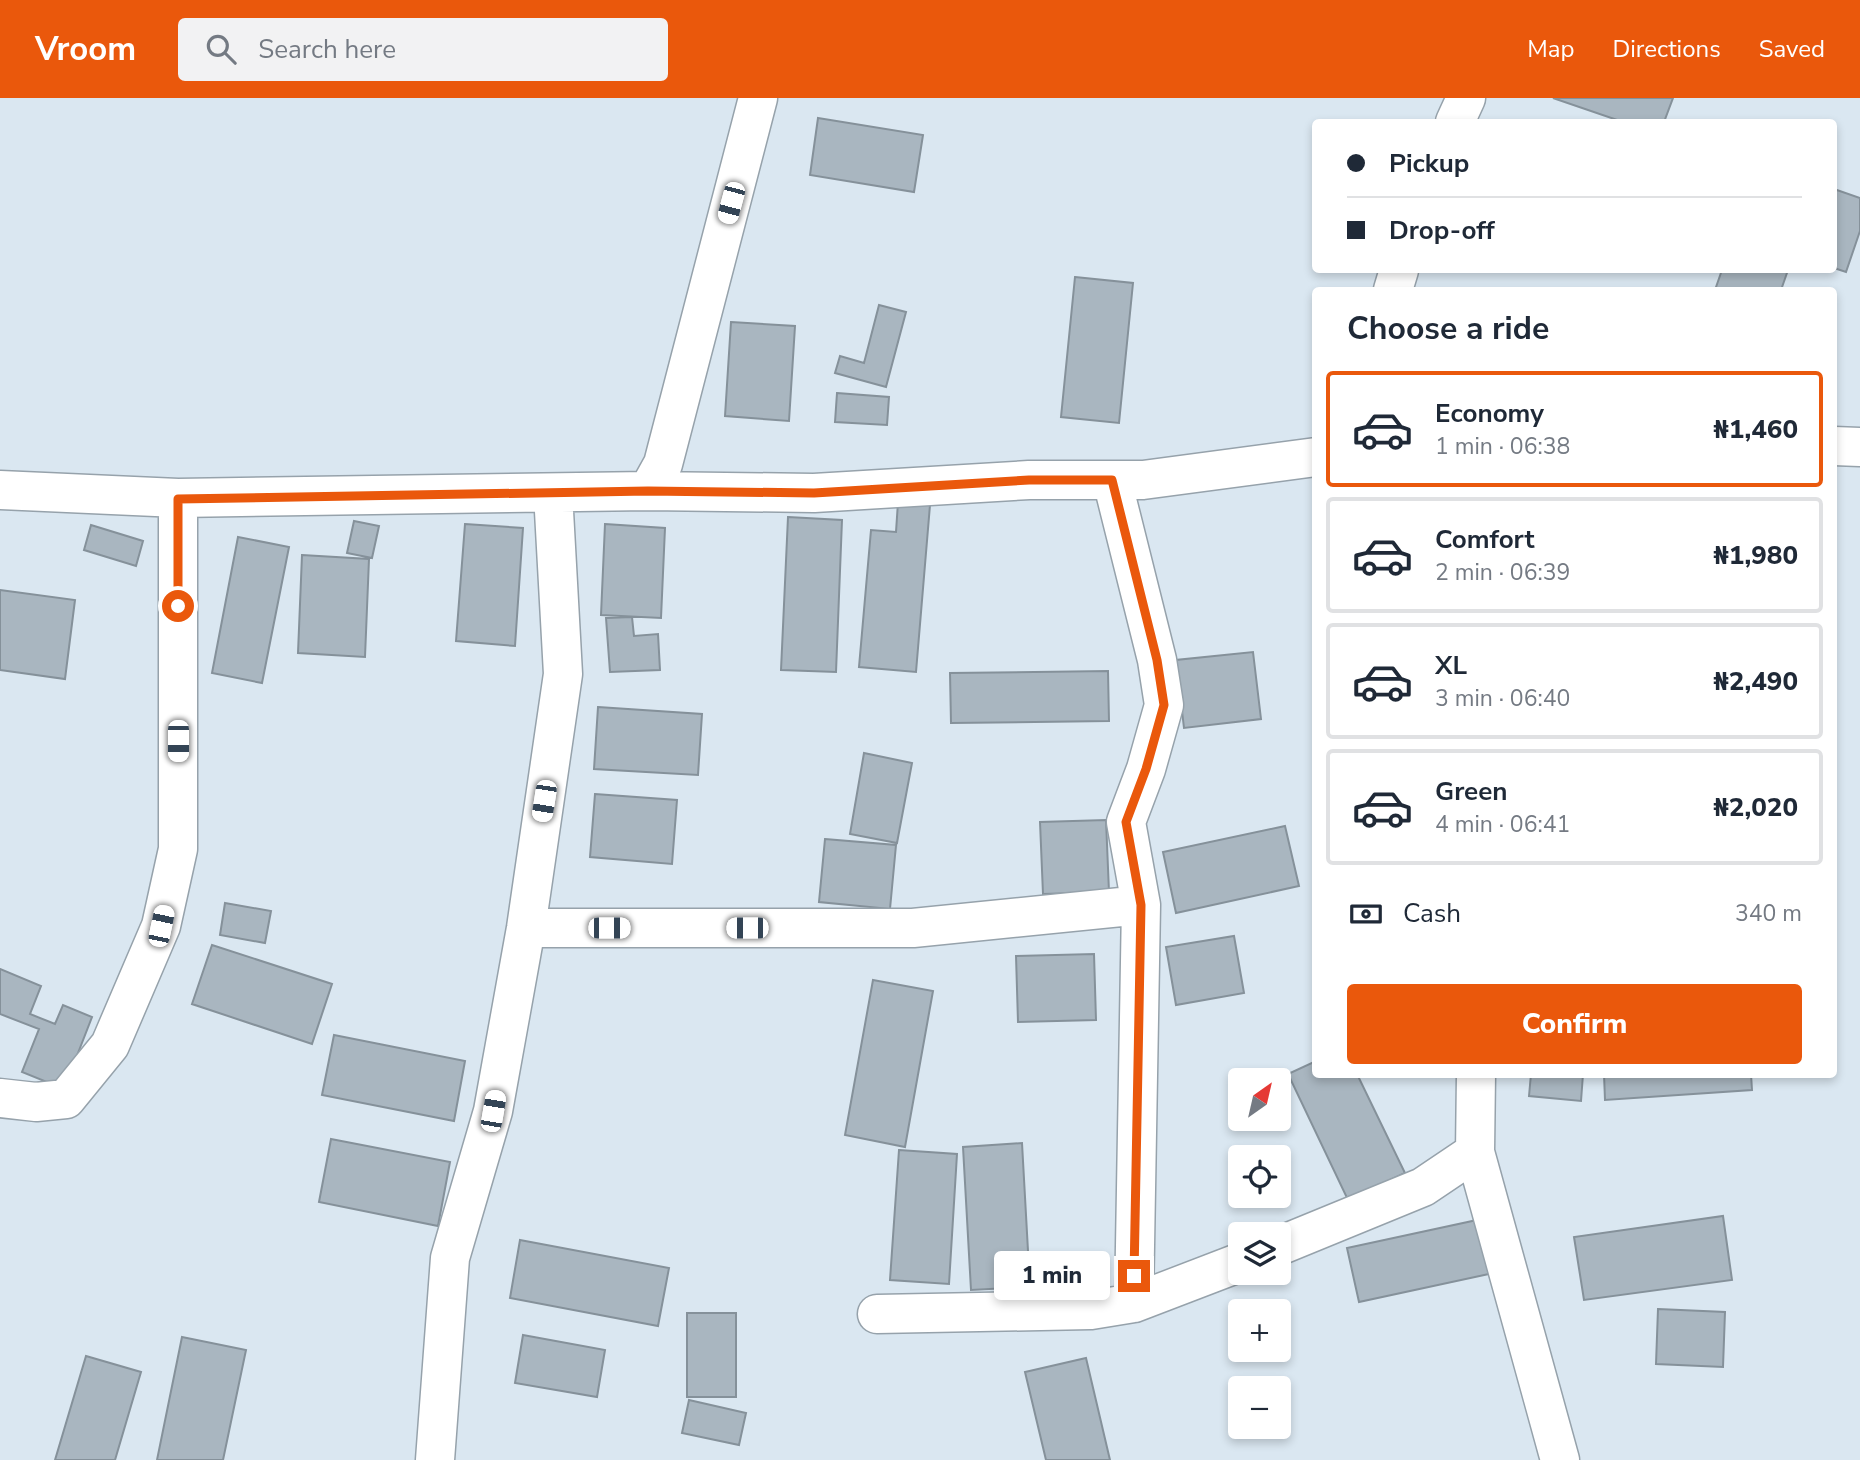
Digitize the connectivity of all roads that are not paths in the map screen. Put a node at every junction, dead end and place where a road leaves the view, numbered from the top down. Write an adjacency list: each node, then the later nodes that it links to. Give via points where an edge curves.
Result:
1 (758, 98): 9 (street, via 663,464)
2 (1466, 98): 3 (street)
3 (1456, 119)
4 (1837, 446): 5 (street)
5 (1860, 447)
6 (1312, 458): 7 (street)
7 (1112, 480): 9 (street, via 1029,480 814,493); 12 (street, via 1164,705 1126,822)
8 (0, 491): 11 (street)
9 (648, 491): 10 (street)
10 (553, 493): 11 (street); 13 (street, via 563,674)
11 (178, 499): 15 (street, via 178,849 161,926 110,1045 66,1100)
12 (1141, 905): 13 (street, via 913,928); 19 (street)
13 (526, 929): 21 (street, via 493,1111 450,1258)
14 (1476, 1078): 16 (street)
15 (0, 1098)
16 (1475, 1152): 17 (street, via 1423,1187); 22 (street)
17 (1291, 1241)
18 (1228, 1267): 19 (street)
19 (1134, 1303): 20 (street, via 1091,1310)
20 (877, 1314)
21 (435, 1460)
22 (1560, 1460)

